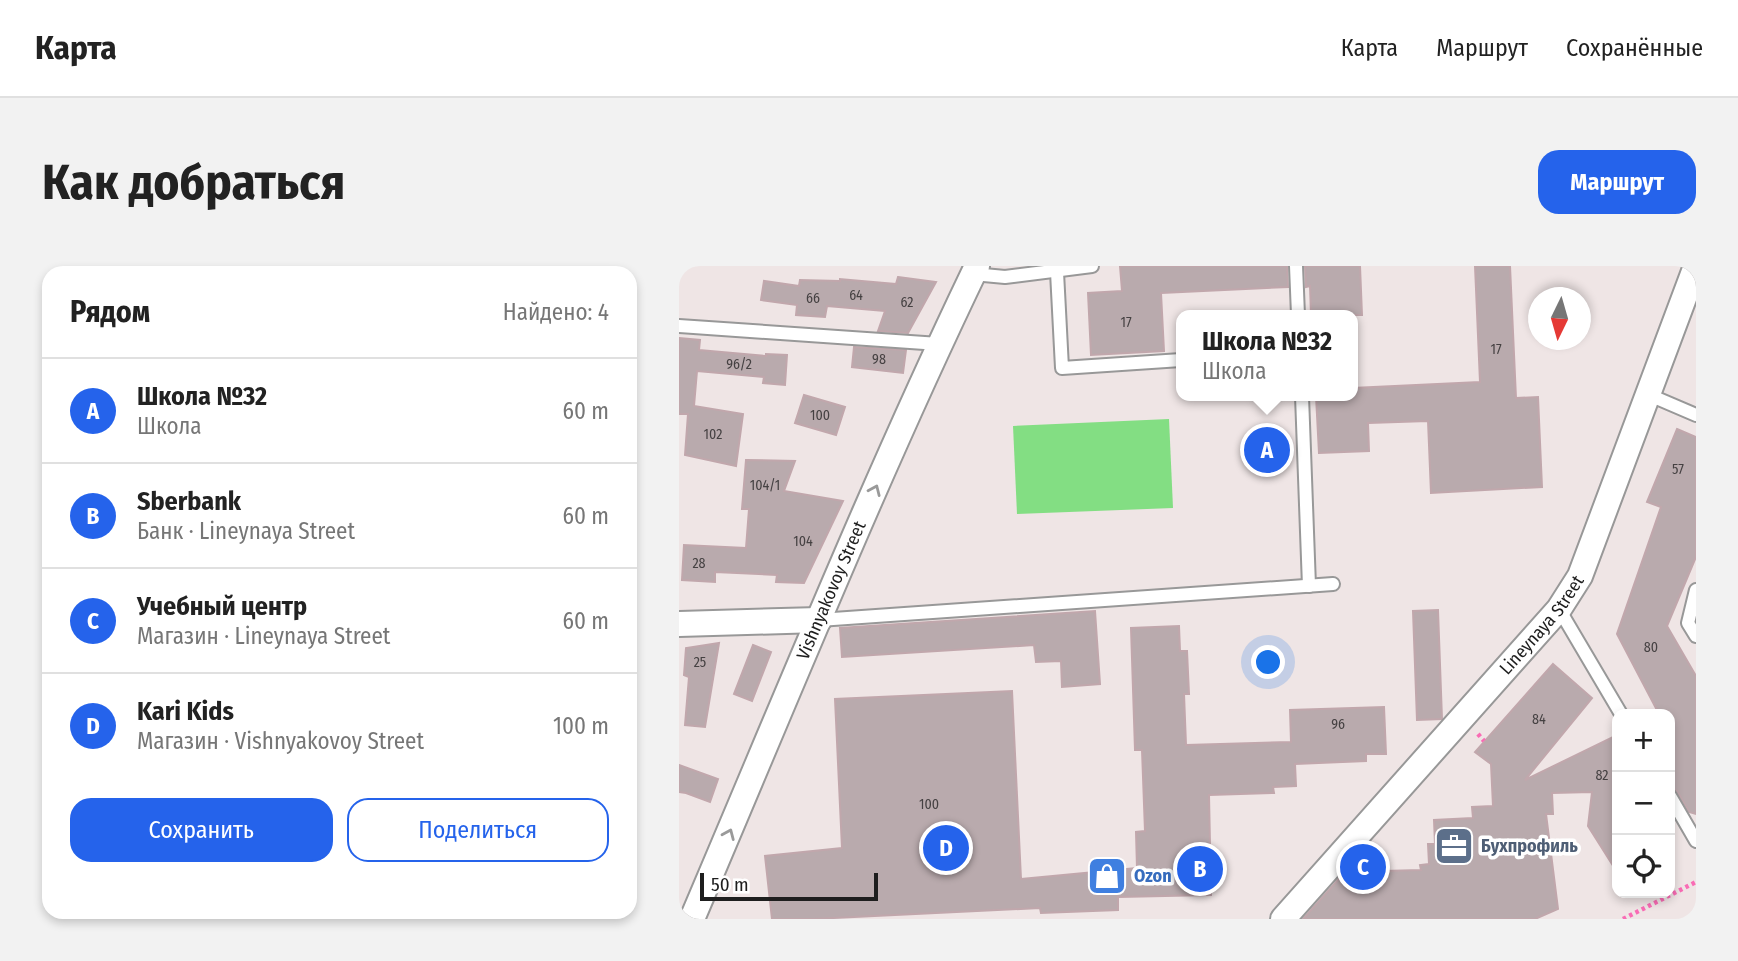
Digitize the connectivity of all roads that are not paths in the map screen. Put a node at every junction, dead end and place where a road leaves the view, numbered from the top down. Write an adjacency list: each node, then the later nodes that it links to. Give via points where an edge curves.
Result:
1 (1092, 266): 5 (lane)
2 (1296, 266): 6 (lane)
3 (1696, 268): 10 (street, Lineynaya Street)
4 (975, 270): 5 (lane, via 1005,277); 8 (street, Vishnyakovoy Street)
5 (1057, 272): 9 (lane, via 1062,368)
6 (1298, 310)
7 (679, 326): 8 (lane)
8 (939, 344): 17 (street, Vishnyakovoy Street, one-way to 8)
9 (1176, 360)
10 (1647, 394): 12 (lane); 16 (street, Lineynaya Street, via 1580,576)
11 (1302, 401): 14 (lane)
12 (1696, 415)
13 (1333, 584): 14 (lane)
14 (1309, 586): 17 (lane)
15 (1696, 590): 19 (lane, via 1688,623)
16 (1559, 609): 20 (lane); 24 (street, Lineynaya Street)
17 (819, 620): 18 (street); 23 (street, Vishnyakovoy Street, one-way to 17)
18 (679, 624)
19 (1696, 636)
20 (1618, 709)
21 (1675, 805): 22 (lane)
22 (1696, 841)
23 (692, 919)
24 (1283, 919)

